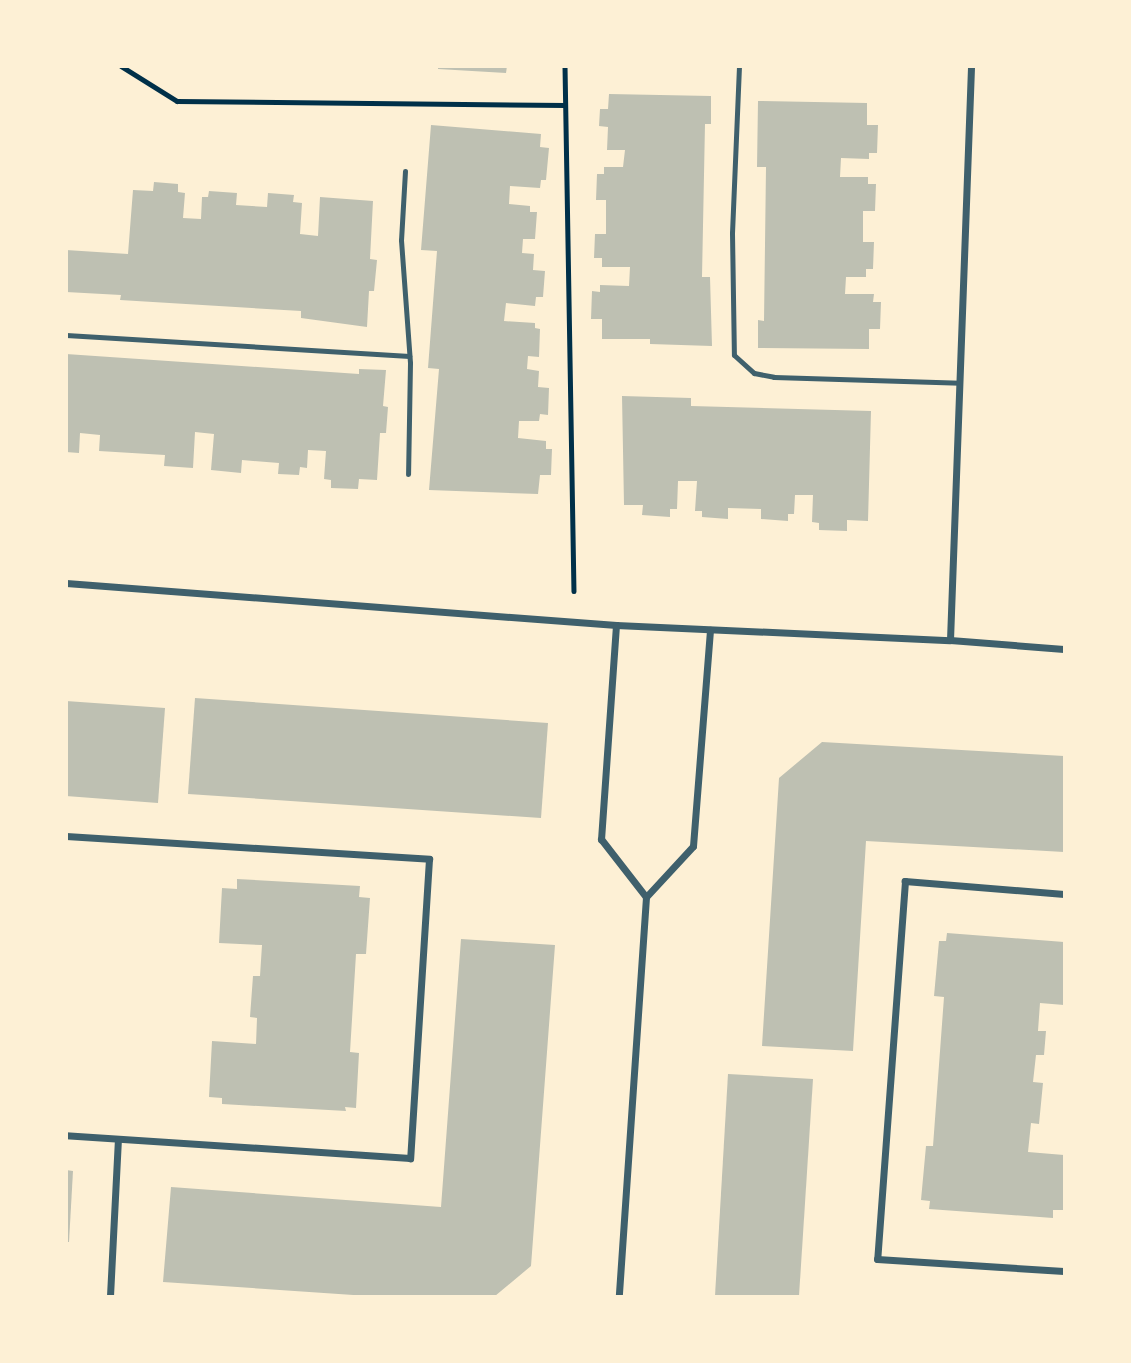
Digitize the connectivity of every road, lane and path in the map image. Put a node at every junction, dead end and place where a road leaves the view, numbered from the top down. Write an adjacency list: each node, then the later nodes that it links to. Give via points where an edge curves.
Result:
1 (121, 66): 5 (path, via 177,102)
2 (565, 66): 5 (path)
3 (739, 66): 9 (lane, via 732,233 734,355 754,373 774,377)
4 (971, 66): 9 (street)
5 (565, 105): 12 (path)
6 (405, 171): 8 (lane, via 401,240)
7 (66, 335): 8 (lane)
8 (409, 356): 10 (lane)
9 (960, 383): 15 (street)
10 (408, 474)
11 (66, 583): 12 (street)
12 (574, 622): 13 (street)
13 (615, 625): 14 (street); 19 (street, via 601,839)
14 (710, 630): 15 (street); 19 (street, via 693,846)
15 (950, 640): 16 (street)
16 (1065, 649)
17 (66, 836): 21 (street, via 429,859 410,1158)
18 (1065, 894): 22 (street, via 905,881 877,1259)
19 (646, 897): 24 (street)
20 (66, 1135): 21 (street)
21 (118, 1139): 23 (street)
22 (1065, 1271)
23 (110, 1297)
24 (619, 1297)

